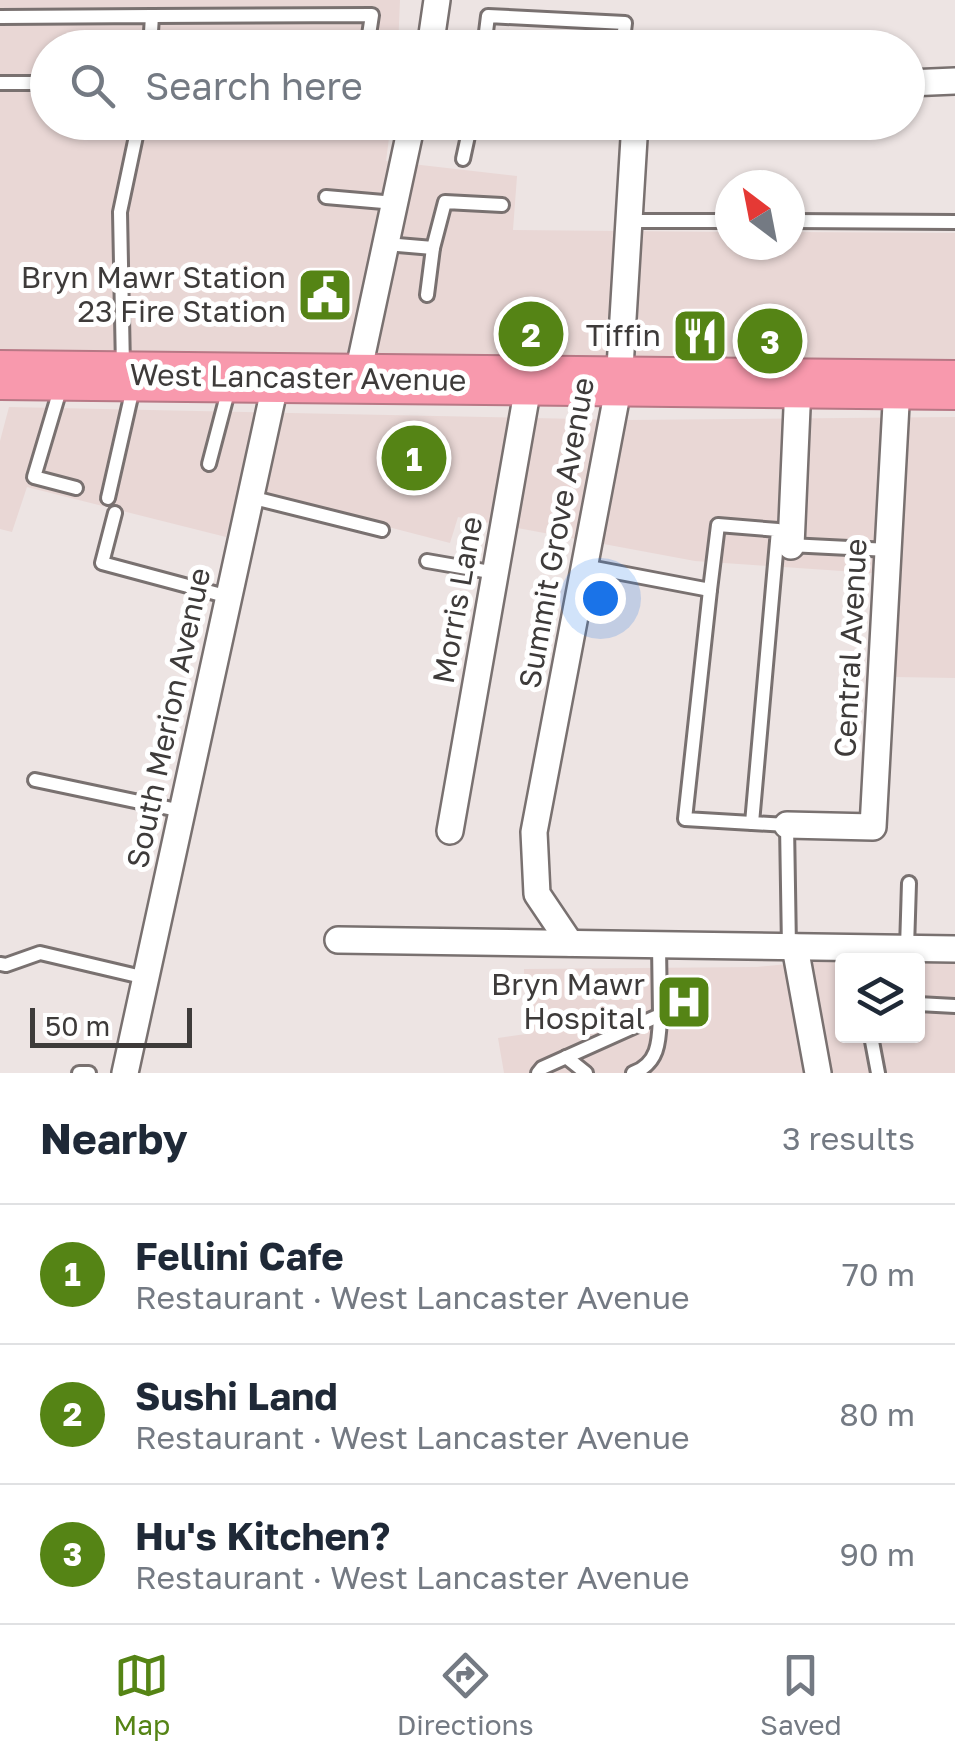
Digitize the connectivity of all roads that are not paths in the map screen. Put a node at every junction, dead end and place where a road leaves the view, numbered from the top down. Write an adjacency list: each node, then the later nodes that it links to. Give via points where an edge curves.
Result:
1 (437, 0): 6 (street)
2 (152, 16): 3 (lane); 4 (lane); 5 (lane, via 372,15)
3 (0, 18)
4 (151, 30)
5 (369, 30)
6 (433, 30)
7 (486, 30): 8 (lane, via 488,16 625,23)
8 (624, 30)
9 (955, 81): 10 (street)
10 (925, 82)
11 (0, 83): 12 (lane)
12 (30, 83)
13 (135, 140): 29 (lane, via 120,212)
14 (409, 140): 19 (street)
15 (467, 140): 17 (lane)
16 (634, 140): 21 (street, Summit Grove Avenue)
17 (463, 159)
18 (326, 197): 19 (lane)
19 (395, 203): 25 (street)
20 (502, 204): 26 (lane, via 446,202)
21 (629, 221): 22 (lane); 34 (street, Summit Grove Avenue)
22 (715, 221)
23 (805, 221): 24 (lane)
24 (955, 222)
25 (386, 244): 26 (lane); 31 (street)
26 (433, 248): 27 (lane)
27 (428, 295)
28 (64, 376): 29 (highway, West Lancaster Avenue); 33 (highway, West Lancaster Avenue); 39 (lane, via 34,476)
29 (129, 376): 30 (highway, West Lancaster Avenue); 40 (lane)
30 (254, 376): 31 (highway, West Lancaster Avenue); 38 (lane); 41 (street, South Merion Avenue)
31 (356, 378): 32 (highway, West Lancaster Avenue)
32 (529, 382): 34 (highway, West Lancaster Avenue); 48 (street, Morris Lane)
33 (2, 384)
34 (619, 384): 36 (highway, West Lancaster Avenue); 47 (street, Summit Grove Avenue)
35 (955, 385): 37 (highway, West Lancaster Avenue)
36 (798, 386): 37 (highway, West Lancaster Avenue); 44 (street)
37 (898, 386): 45 (street, Central Avenue)
38 (210, 464)
39 (76, 488)
40 (108, 498)
41 (250, 498): 43 (lane); 50 (street, South Merion Avenue)
42 (115, 513): 50 (lane, via 102,563)
43 (382, 530)
44 (784, 545): 45 (lane); 49 (lane, via 778,530 718,525); 53 (lane)
45 (889, 550): 54 (street, Central Avenue, via 873,827)
46 (427, 561): 48 (lane)
47 (584, 566): 49 (lane); 58 (street, Summit Grove Avenue, via 534,832 537,894)
48 (496, 574): 55 (street, Morris Lane)
49 (710, 590): 53 (lane, via 685,819)
50 (229, 597): 52 (street, South Merion Avenue)
51 (35, 780): 52 (lane)
52 (182, 811): 64 (street, South Merion Avenue)
53 (752, 822): 54 (lane)
54 (787, 825): 60 (lane)
55 (450, 830)
56 (909, 883): 61 (lane)
57 (338, 940): 58 (street)
58 (570, 943): 59 (street)
59 (659, 945): 60 (street); 67 (lane)
60 (792, 948): 61 (street); 76 (street)
61 (907, 948): 62 (street)
62 (955, 949)
63 (0, 964): 64 (lane, via 40,953)
64 (146, 978): 72 (street, South Merion Avenue)
65 (925, 1004): 66 (lane)
66 (955, 1006)
67 (660, 1015): 69 (lane); 75 (lane, via 659,1050)
68 (872, 1043): 77 (lane)
69 (566, 1057): 73 (lane); 74 (lane)
70 (79, 1073): 71 (lane)
71 (89, 1073)
72 (125, 1073)
73 (538, 1073)
74 (586, 1073)
75 (633, 1073)
76 (818, 1073)
77 (878, 1073)

